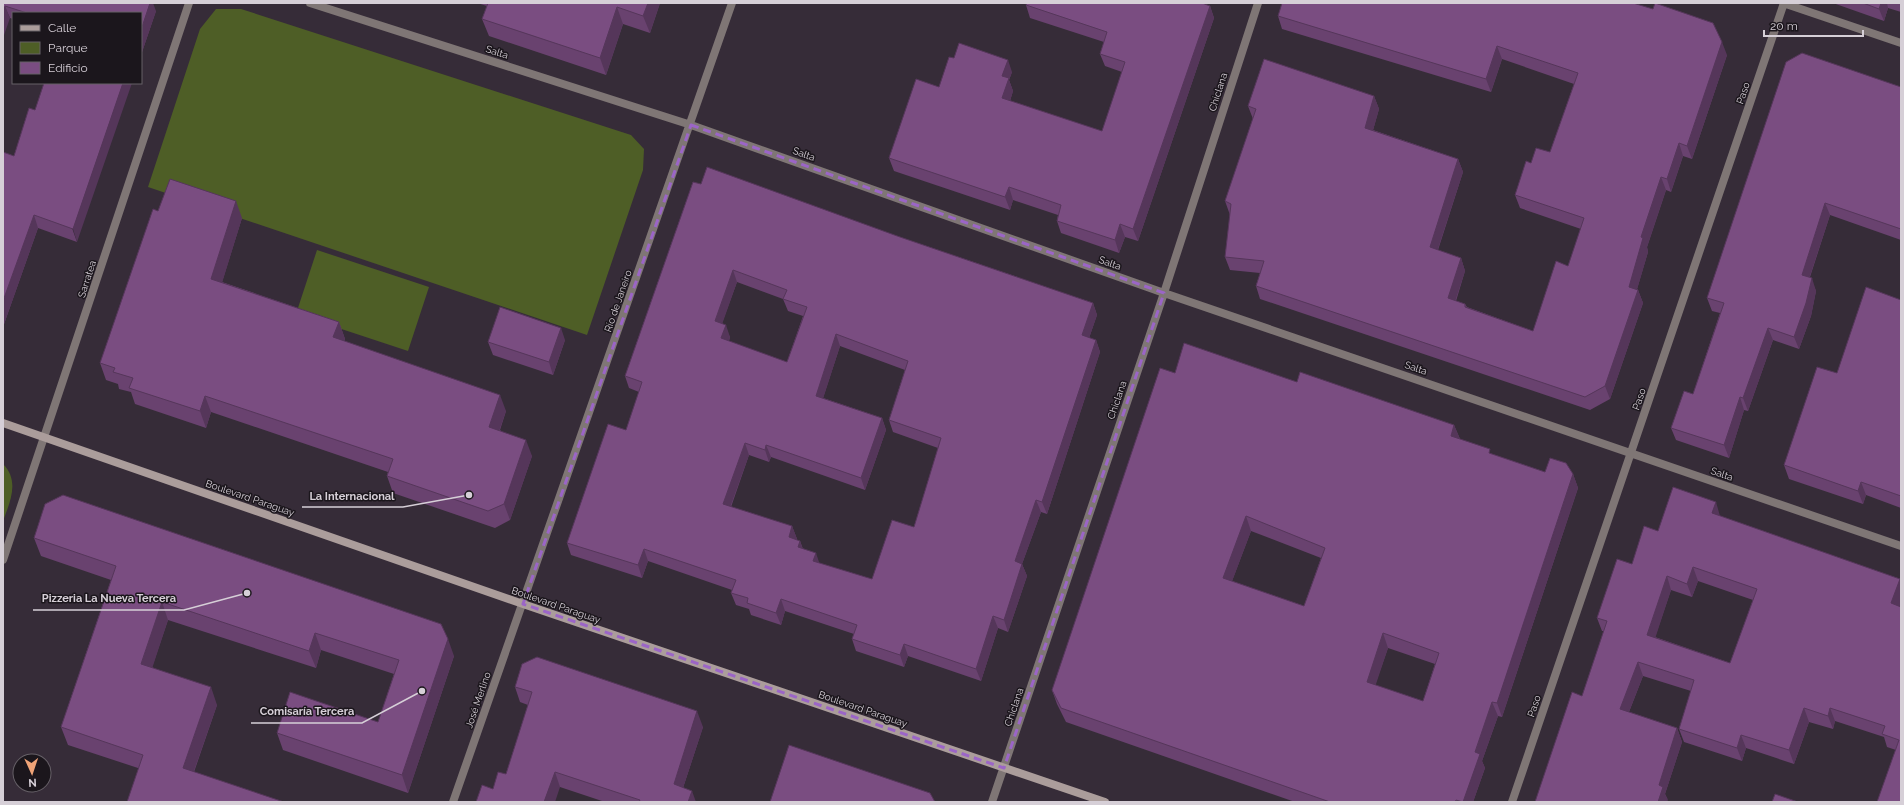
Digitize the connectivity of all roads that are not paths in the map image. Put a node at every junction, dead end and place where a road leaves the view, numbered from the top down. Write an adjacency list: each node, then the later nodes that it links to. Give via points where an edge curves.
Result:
1 (189, 3): 10 (street, Sarratea)
2 (310, 3): 7 (street, Salta)
3 (732, 3): 7 (street, Río de Janeiro)
4 (1258, 3): 8 (street, Chiclana)
5 (1784, 3): 6 (street); 11 (street, Paso)
6 (1901, 43)
7 (691, 124): 8 (street, Salta); 14 (street, Río de Janeiro)
8 (1164, 293): 11 (street, Salta); 15 (street, Chiclana)
9 (3, 423): 10 (main road, Boulevard Paraguay)
10 (45, 437): 13 (street, Sarratea); 14 (main road, Boulevard Paraguay)
11 (1632, 453): 12 (street, Salta); 19 (street, Paso)
12 (1901, 546)
13 (3, 560)
14 (522, 604): 15 (main road, Boulevard Paraguay); 16 (street, José Merlino)
15 (1004, 768): 17 (street, Chiclana); 18 (main road, Boulevard Paraguay)
16 (453, 802)
17 (992, 802)
18 (1104, 802)
19 (1512, 802)

